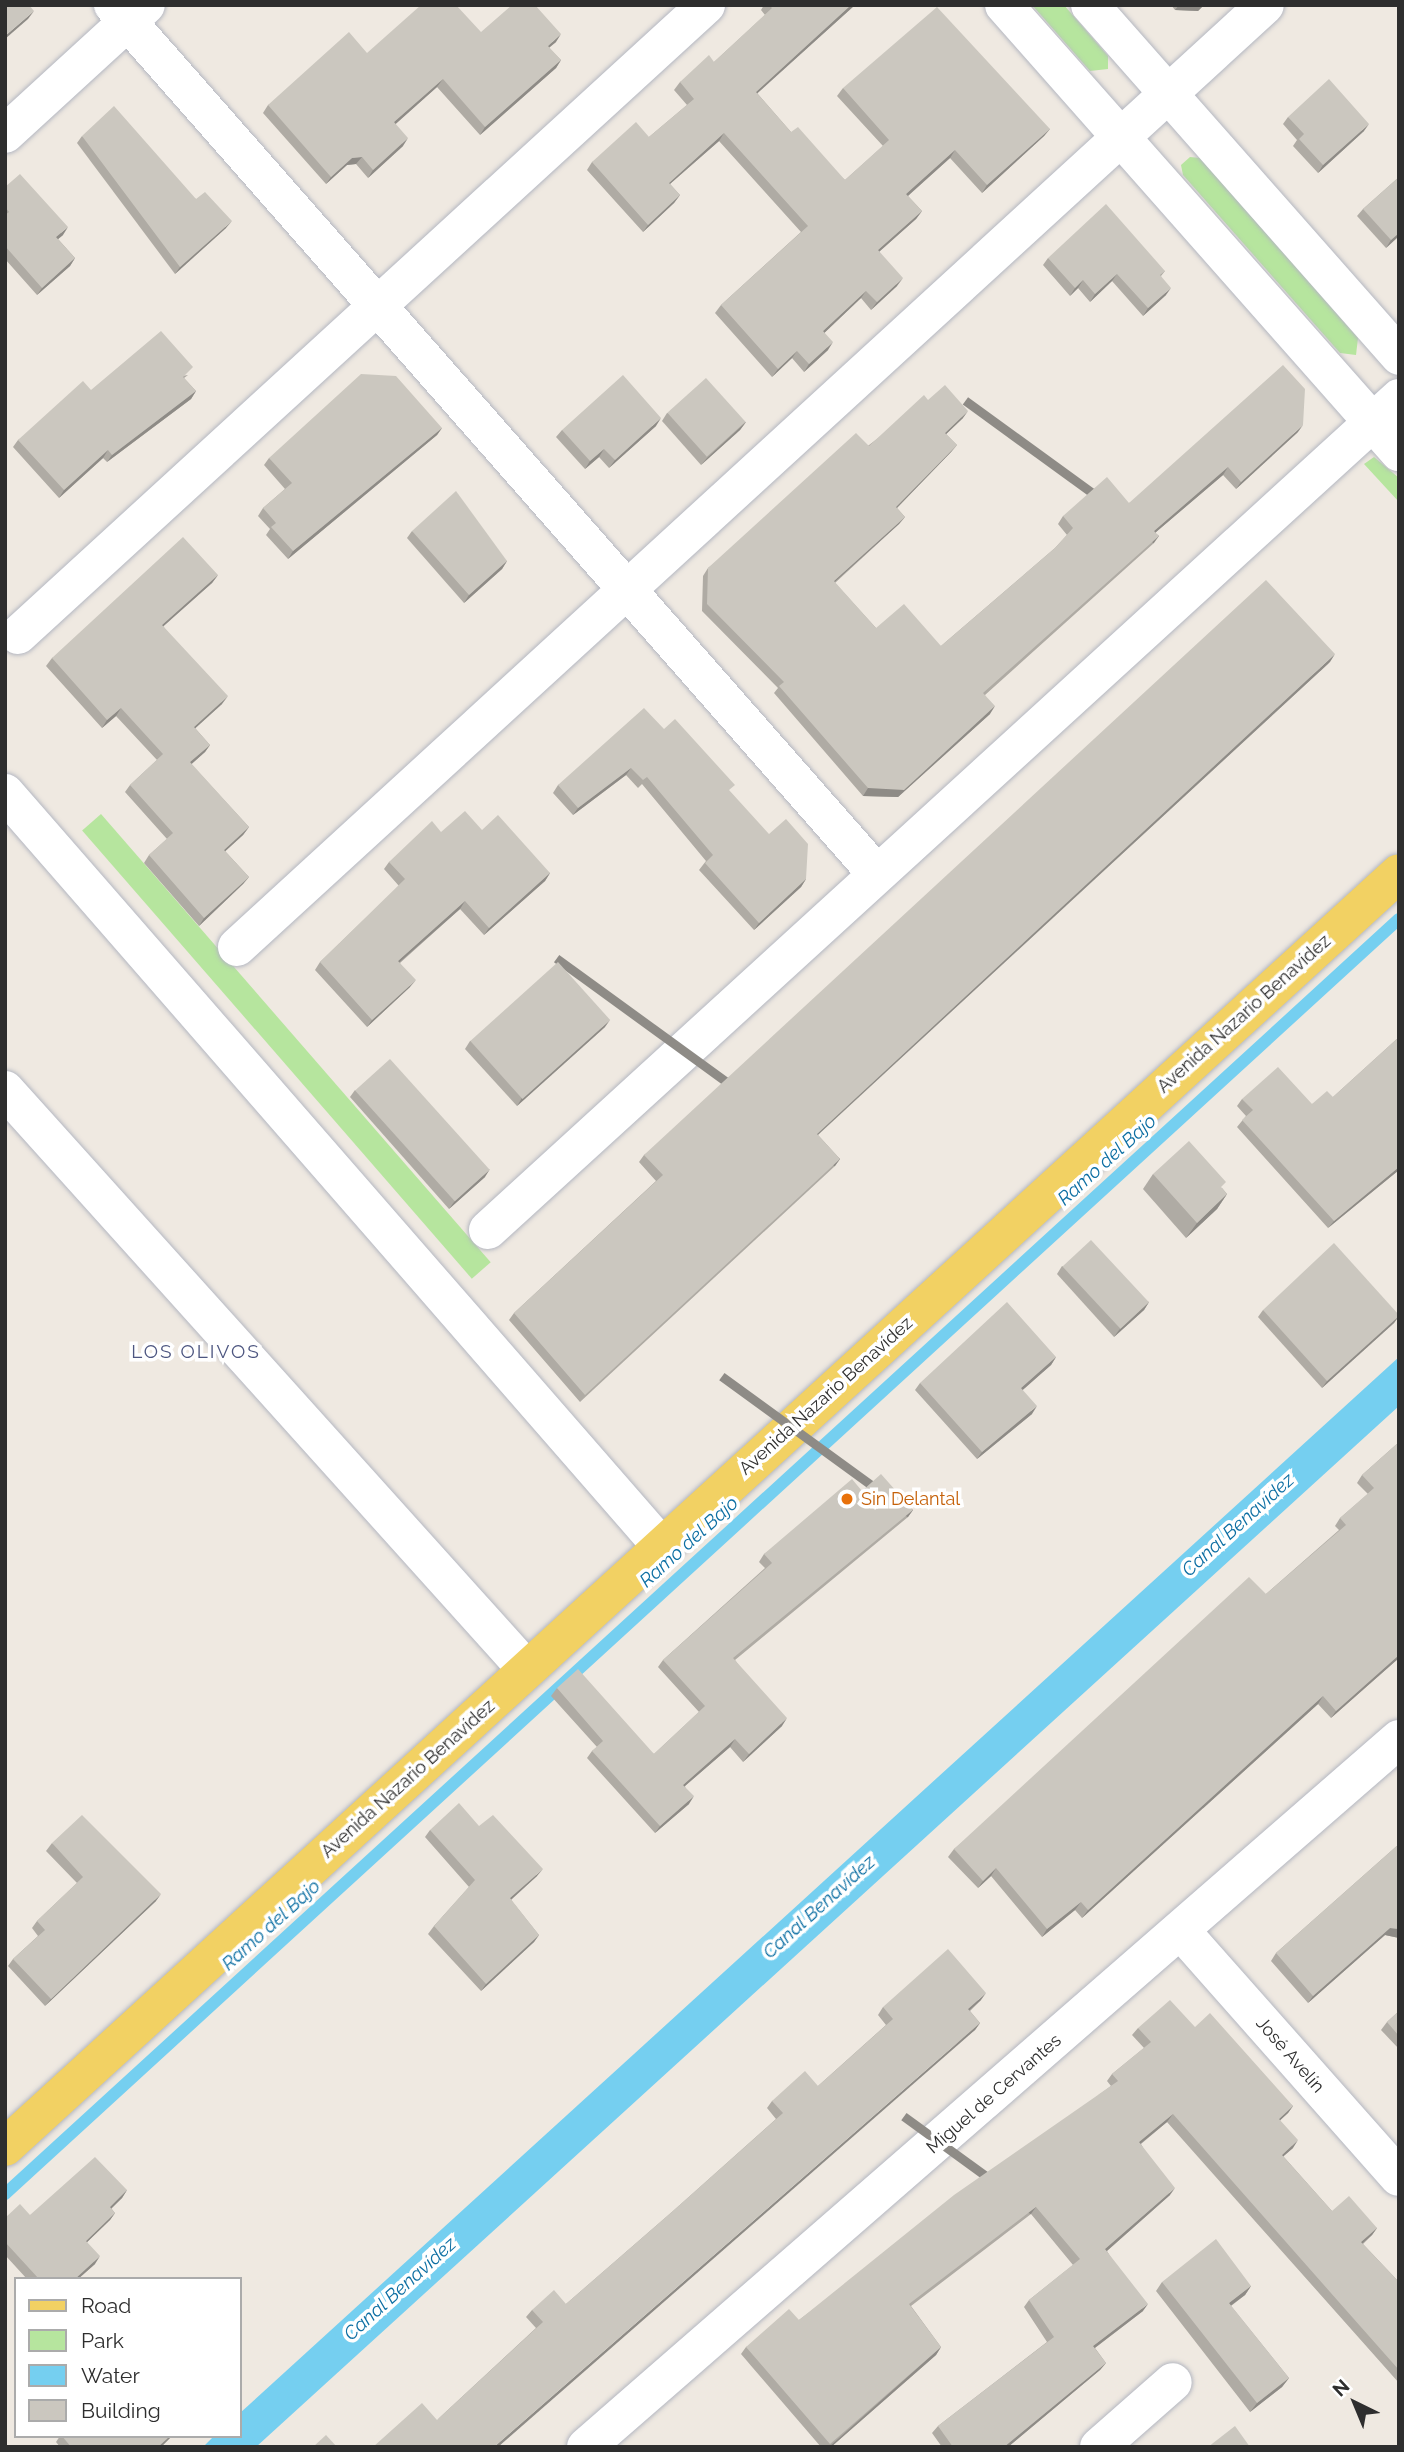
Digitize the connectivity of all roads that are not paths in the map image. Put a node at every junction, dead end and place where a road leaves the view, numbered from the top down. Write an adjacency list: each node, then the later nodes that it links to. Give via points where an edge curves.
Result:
1 (706, 5): 9 (street)
2 (1004, 5): 8 (street)
3 (1090, 5): 6 (street)
4 (1265, 5): 6 (street)
5 (129, 11): 7 (street); 9 (street)
6 (1168, 94): 8 (street); 10 (street)
7 (5, 134)
8 (1121, 138): 12 (street); 14 (street)
9 (378, 306): 14 (street); 15 (street)
10 (1399, 356)
11 (1399, 398): 12 (street)
12 (1371, 423): 13 (street); 18 (street)
13 (1399, 452)
14 (627, 589): 18 (street); 19 (street)
15 (18, 635)
16 (5, 793): 22 (street)
17 (1399, 873): 22 (main road, Avenida Nazario Benavídez)
18 (877, 874): 21 (street)
19 (237, 947)
20 (5, 1090): 23 (street)
21 (488, 1230)
22 (662, 1547): 23 (main road, Avenida Nazario Benavídez)
23 (527, 1670): 26 (main road, Avenida Nazario Benavídez)
24 (1399, 1739): 25 (street, Miguel de Cervantes)
25 (1182, 1932): 27 (street, José Avelín); 29 (street, Miguel de Cervantes)
26 (5, 2147)
27 (1399, 2177)
28 (1173, 2382): 30 (street)
29 (586, 2447)
30 (1099, 2447)

